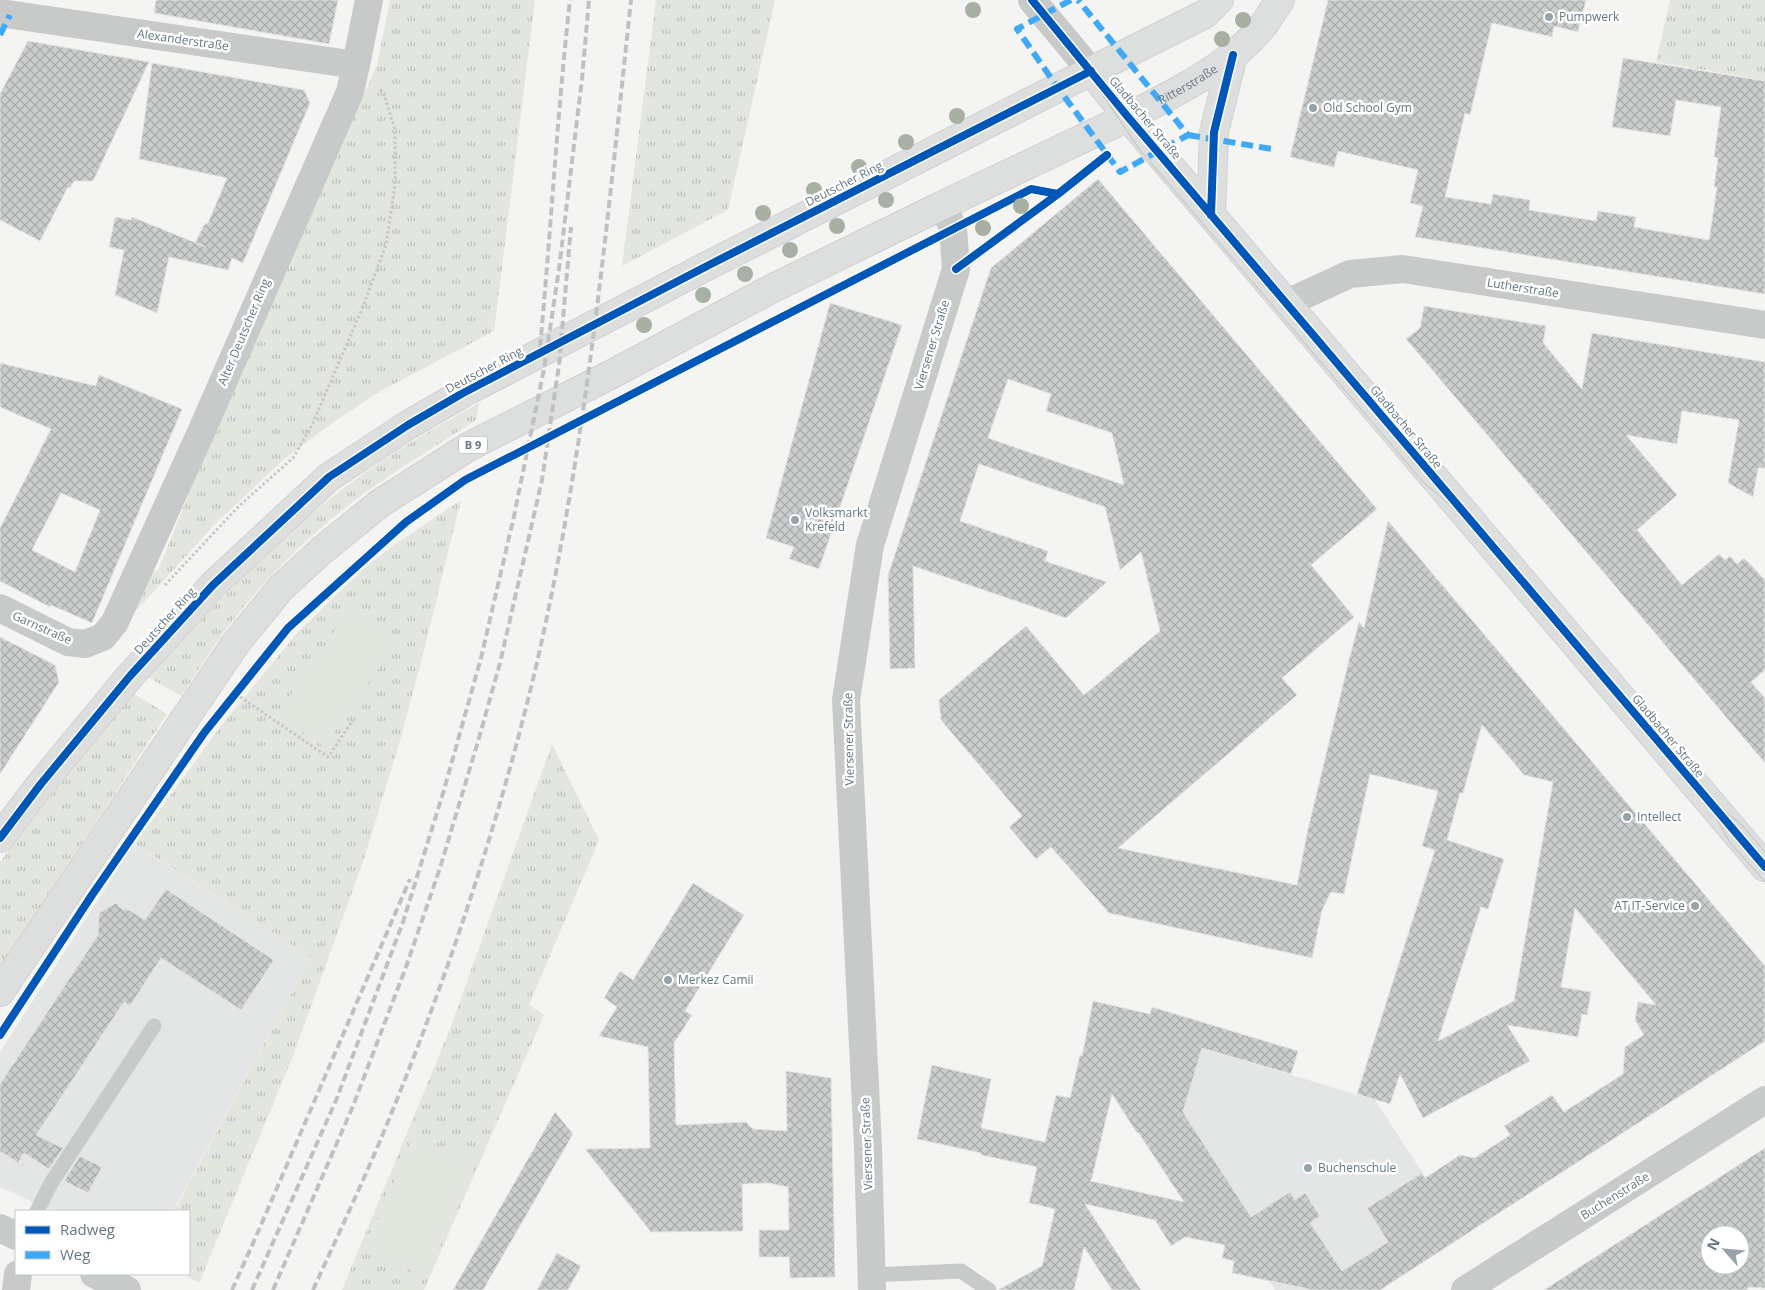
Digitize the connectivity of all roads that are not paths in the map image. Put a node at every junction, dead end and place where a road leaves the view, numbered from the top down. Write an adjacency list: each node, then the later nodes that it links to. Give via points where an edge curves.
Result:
1 (369, 0): 7 (street, Alter Deutscher Ring)
2 (1032, 0): 8 (street, Gladbacher Straße)
3 (1219, 0): 8 (main road, via 1205,14)
4 (1280, 0): 6 (main road, Ritterstraße, via 1264,24)
5 (4, 21): 7 (street, Alexanderstraße)
6 (1233, 55): 9 (main road, Ritterstraße, via 1184,88); 11 (main road, via 1214,132)
7 (356, 65): 15 (street, Alter Deutscher Ring, via 350,92 115,622 103,637)
8 (1091, 71): 9 (main road, Gladbacher Straße); 16 (main road, Deutscher Ring, via 463,393 328,477 213,585 130,676)
9 (1128, 118): 10 (main road, B 9); 11 (main road, Gladbacher Straße)
10 (943, 204): 18 (main road, B 9, via 773,288 468,447 379,504 321,551 281,588 236,643); 26 (street, Viersener Straße, via 953,228 956,269 870,545 846,700)
11 (1211, 215): 12 (main road, Gladbacher Straße)
12 (1287, 303): 13 (street, Lutherstraße, via 1350,274 1403,269); 17 (main road, Gladbacher Straße)
13 (1765, 325)
14 (0, 608): 15 (street, Garnstraße, via 68,642)
15 (85, 644)
16 (0, 838)
17 (1765, 868)
18 (0, 992)
19 (154, 1026): 21 (lane, via 51,1183)
20 (1765, 1100): 30 (street, Buchenstraße)
21 (38, 1210)
22 (0, 1228): 23 (street)
23 (15, 1236)
24 (18, 1275): 27 (street)
25 (96, 1275): 28 (street)
26 (872, 1282): 29 (lane, via 961,1271)
27 (16, 1290)
28 (127, 1290)
29 (989, 1290)
30 (1465, 1290)

